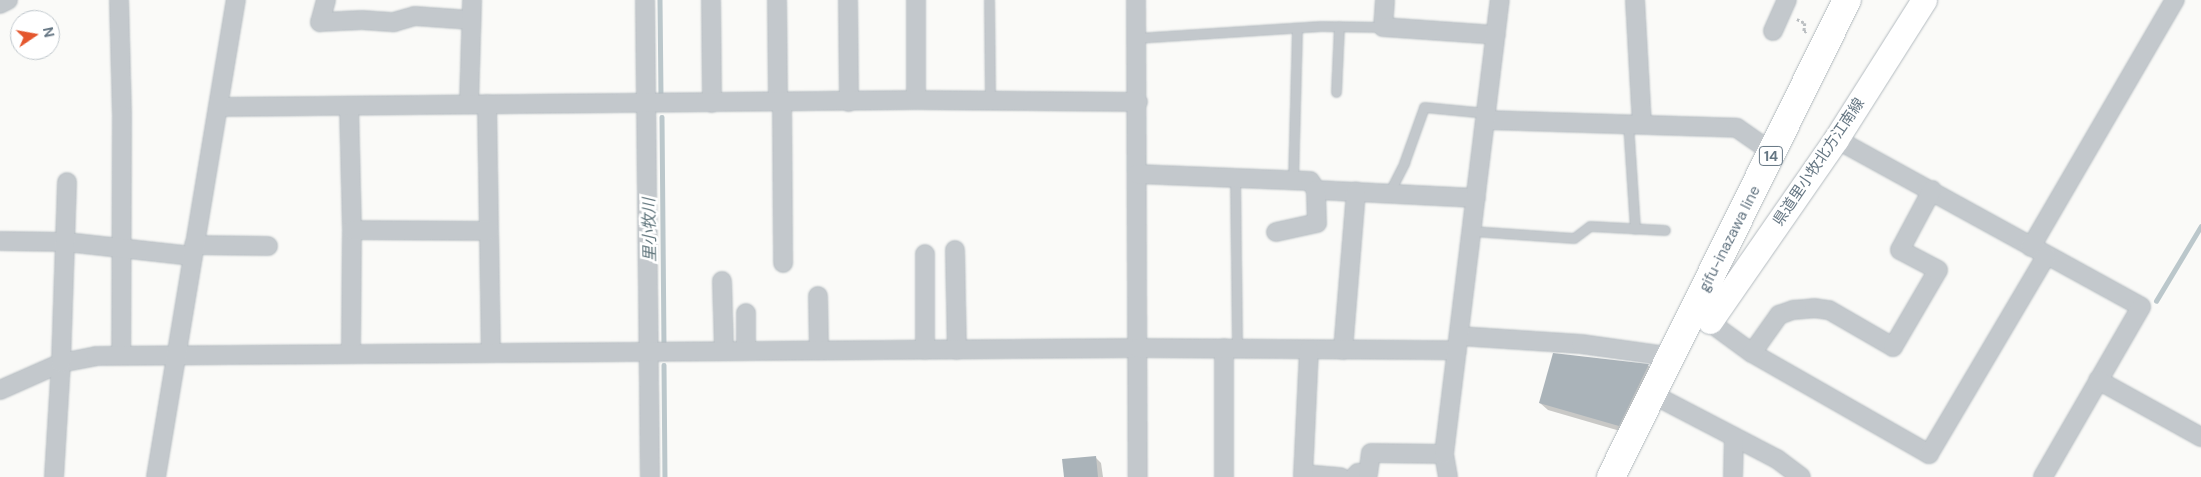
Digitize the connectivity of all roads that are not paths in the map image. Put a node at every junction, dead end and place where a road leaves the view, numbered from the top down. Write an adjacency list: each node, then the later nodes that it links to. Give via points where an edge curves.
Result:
1 (8, 0): 20 (street)
2 (119, 0): 61 (street)
3 (236, 0): 38 (street)
4 (326, 0): 21 (street, via 320,22 394,22 415,16)
5 (472, 0): 21 (street)
6 (646, 0): 33 (street)
7 (711, 0): 34 (street)
8 (777, 0): 35 (street)
9 (848, 0): 31 (street)
10 (916, 0): 29 (street)
11 (989, 0): 30 (lane)
12 (1136, 0): 27 (street)
13 (1385, 0): 23 (street)
14 (1500, 0): 26 (street)
15 (1635, 0): 40 (street)
16 (1787, 0): 25 (street)
17 (1847, 0): 42 (main road, gifu-inazawa line / 14)
18 (1924, 0): 41 (main road, 県道里小牧北方江南線)
19 (2175, 0): 64 (street)
20 (0, 4)
21 (471, 20): 36 (street)
22 (1339, 26): 23 (lane); 24 (lane); 28 (lane)
23 (1382, 27): 26 (street)
24 (1297, 28): 27 (lane); 45 (lane)
25 (1773, 31)
26 (1496, 35): 39 (street)
27 (1136, 38): 32 (street)
28 (1336, 92)
29 (916, 100): 30 (street); 31 (street)
30 (990, 101): 32 (street)
31 (849, 102): 35 (street)
32 (1138, 102): 43 (street)
33 (646, 103): 34 (street); 36 (street); 74 (street)
34 (712, 103): 35 (street)
35 (780, 103): 66 (street)
36 (478, 104): 37 (street); 55 (street)
37 (349, 106): 38 (street); 52 (street)
38 (218, 107): 63 (street)
39 (1487, 117): 40 (street); 50 (lane, via 1424,107 1404,163); 51 (street)
40 (1635, 124): 42 (street, via 1737,128); 53 (lane)
41 (1836, 139): 48 (street); 70 (main road, 県道里小牧北方江南線)
42 (1773, 153): 70 (main road, gifu-inazawa line / 14)
43 (1137, 174): 44 (street); 72 (street)
44 (1235, 178): 45 (street); 73 (lane)
45 (1293, 181): 47 (street, via 1310,181)
46 (67, 182): 59 (street)
47 (1316, 190): 49 (street); 56 (street, via 1317,223)
48 (1932, 190): 64 (street); 83 (street, via 1900,250 1938,270 1893,348 1829,310 1814,308 1792,310 1779,316)
49 (1356, 192): 50 (street); 81 (street)
50 (1389, 193): 51 (street)
51 (1476, 198): 57 (street)
52 (352, 230): 55 (street); 84 (street)
53 (1635, 230): 54 (lane); 57 (lane, via 1590,226 1574,238)
54 (1666, 230)
55 (489, 231): 82 (street)
56 (1276, 232)
57 (1472, 232): 71 (street)
58 (0, 241): 59 (street)
59 (66, 242): 61 (street); 88 (street)
60 (268, 246): 63 (street)
61 (122, 248): 63 (street); 85 (street)
62 (955, 250): 79 (street)
63 (193, 251): 86 (street)
64 (2039, 251): 83 (street, via 1928,454); 89 (street, via 2141,306)
65 (925, 254): 78 (street)
66 (783, 263)
67 (722, 281): 75 (street)
68 (818, 296): 77 (street)
69 (746, 313): 76 (street)
70 (1701, 316): 83 (street); 87 (main road, gifu-inazawa line / 14)
71 (1458, 343): 81 (street); 87 (street, via 1581,344); 94 (street)
72 (1138, 348): 73 (street); 79 (street); 99 (street)
73 (1230, 348): 80 (street); 100 (street)
74 (649, 350): 75 (street); 82 (street); 98 (street)
75 (724, 350): 76 (street)
76 (746, 350): 77 (street)
77 (819, 350): 78 (street)
78 (925, 350): 79 (street)
79 (957, 350)
80 (1309, 350): 81 (street); 95 (street)
81 (1343, 350)
82 (491, 353): 84 (street)
83 (1752, 353)
84 (351, 354): 86 (street)
85 (121, 355): 86 (street); 88 (street)
86 (175, 355): 97 (street)
87 (1673, 357): 91 (main road, gifu-inazawa line / 14)
88 (61, 363): 90 (street); 96 (street)
89 (2098, 380): 93 (street); 107 (street)
90 (0, 390)
91 (1654, 395): 92 (street); 104 (main road, gifu-inazawa line / 14)
92 (1734, 437): 105 (street); 106 (street, via 1777,459)
93 (2201, 437)
94 (1444, 454): 102 (street, via 1371,453 1368,474 1358,473); 103 (street)
95 (1303, 476): 101 (street)
96 (54, 477)
97 (156, 477)
98 (650, 477)
99 (1138, 477)
100 (1224, 477)
101 (1341, 477)
102 (1354, 477)
103 (1448, 477)
104 (1611, 477)
105 (1733, 477)
106 (1802, 477)
107 (2043, 477)

